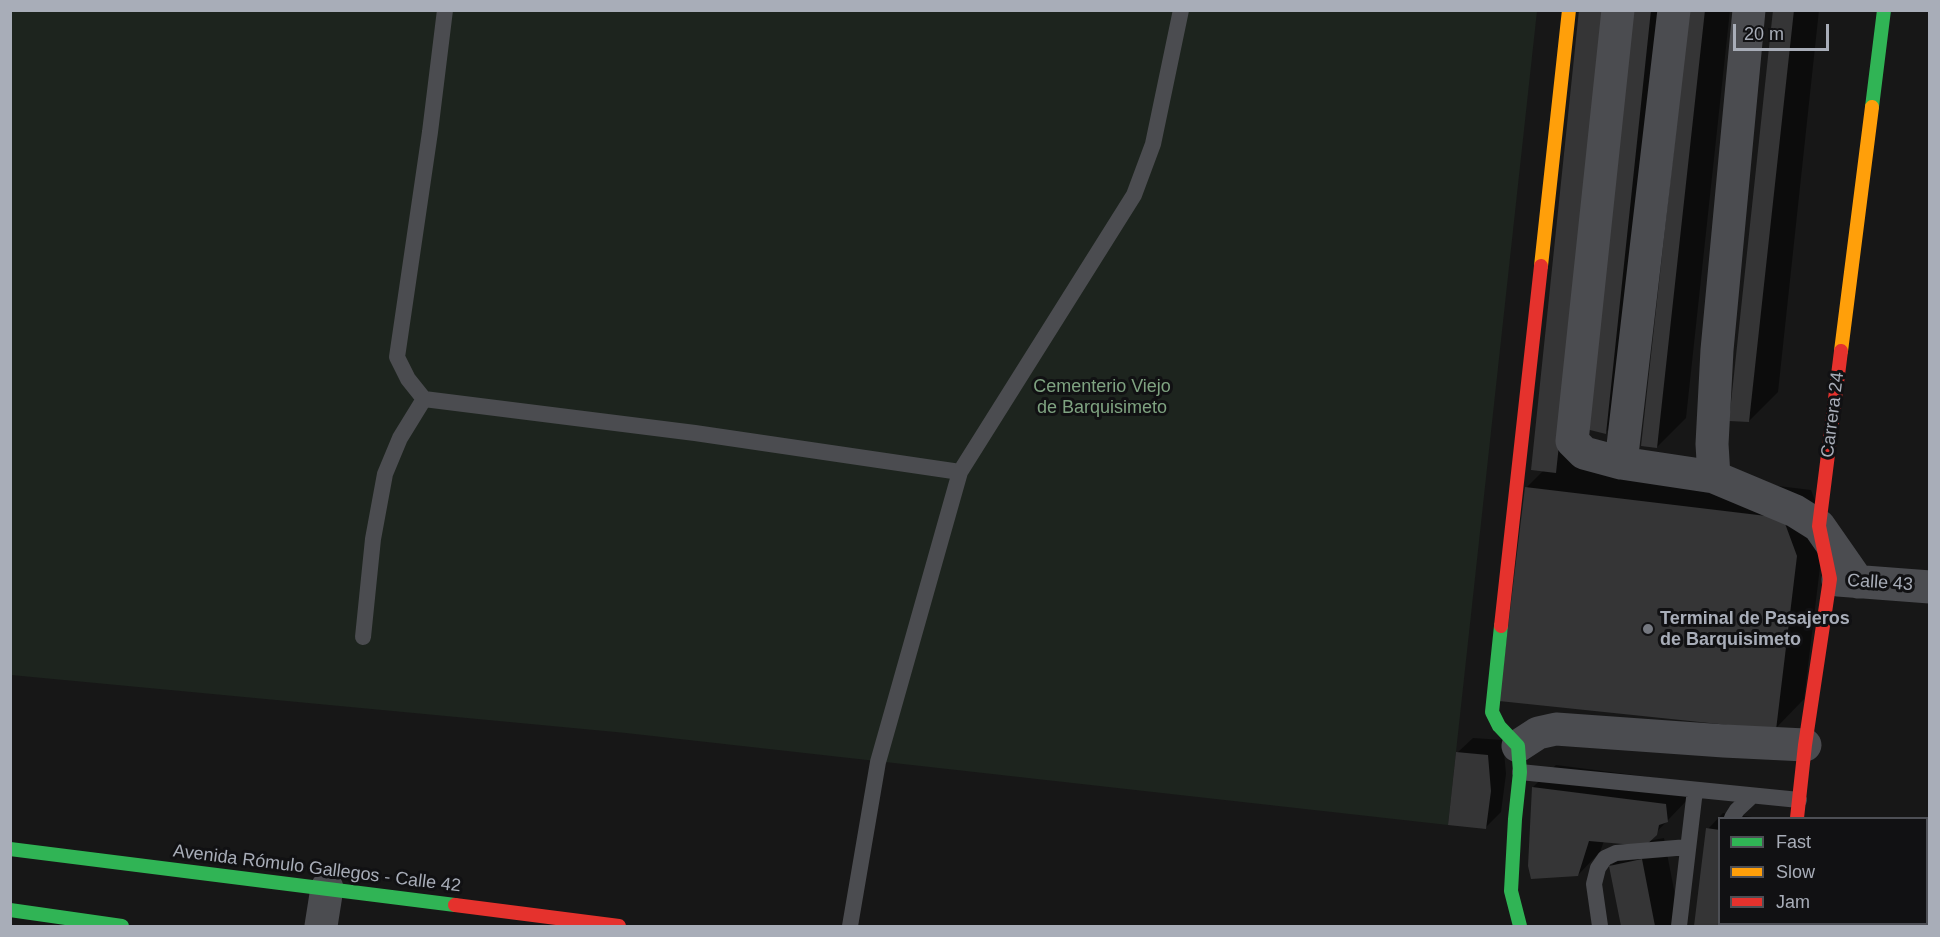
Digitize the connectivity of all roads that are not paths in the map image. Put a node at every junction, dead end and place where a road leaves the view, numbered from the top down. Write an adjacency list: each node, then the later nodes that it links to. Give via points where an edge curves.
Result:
1 (445, 10): 8 (lane, via 397,357)
2 (1181, 10): 10 (lane, via 1153,144 1134,195)
3 (1569, 10): 17 (street, via 1492,712)
4 (1618, 10): 9 (street, via 1572,441 1584,453)
5 (1674, 10): 9 (street)
6 (1749, 10): 11 (street, via 1717,350)
7 (1884, 10): 12 (street, Carrera 24)
8 (424, 399): 10 (lane); 15 (lane, via 400,438 385,474 373,539)
9 (1621, 463): 11 (street)
10 (960, 472): 30 (lane, via 878,762)
11 (1714, 477): 12 (street)
12 (1820, 525): 13 (street)
13 (1844, 581): 14 (street, Calle 43); 16 (street)
14 (1929, 587)
15 (363, 637)
16 (1805, 745): 17 (street, via 1556,729 1538,733); 20 (street)
17 (1519, 759): 18 (lane); 31 (street, via 1511,891)
18 (1695, 790): 19 (lane); 23 (lane)
19 (1752, 796): 20 (lane); 21 (lane)
20 (1799, 800): 22 (street)
21 (1733, 817)
22 (1797, 817)
23 (1688, 847): 32 (lane, via 1616,853 1605,858 1594,884); 33 (lane)
24 (10, 849): 25 (street, Avenida Rómulo Gallegos - Calle 42)
25 (327, 888): 28 (street); 29 (street, Avenida Rómulo Gallegos - Calle 42)
26 (10, 910): 27 (street)
27 (122, 927)
28 (321, 927)
29 (619, 927)
30 (850, 927)
31 (1520, 927)
32 (1600, 927)
33 (1678, 927)

